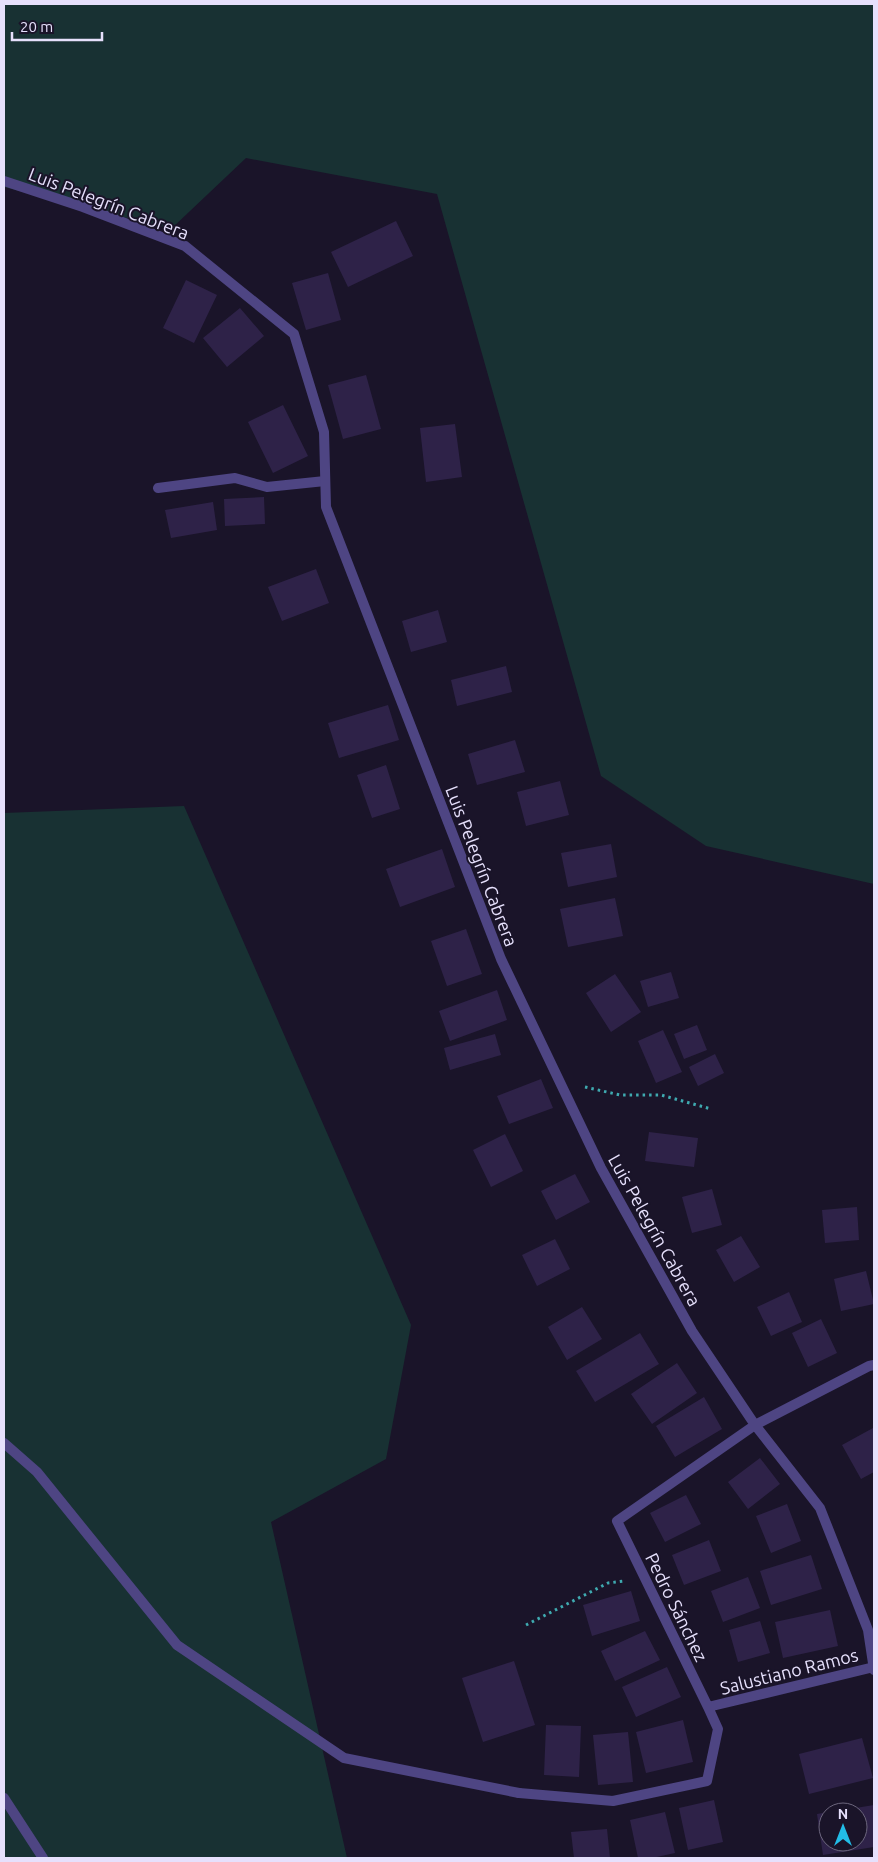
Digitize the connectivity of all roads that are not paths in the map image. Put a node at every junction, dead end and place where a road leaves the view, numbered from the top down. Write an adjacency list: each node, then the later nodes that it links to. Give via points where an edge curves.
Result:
1 (4, 181): 2 (street, Luis Pelegrín Cabrera, via 185,246 294,334 324,432)
2 (325, 481): 3 (street, via 267,487 235,478); 5 (street, Luis Pelegrín Cabrera, via 326,507 497,950 602,1168 692,1331)
3 (158, 488)
4 (874, 1365): 5 (street)
5 (755, 1425): 7 (street, Luis Pelegrín Cabrera, via 820,1508); 9 (street, Pedro Sánchez, via 617,1522)
6 (4, 1443): 9 (street, Salustiano Ramos, via 37,1472 177,1644 344,1758 520,1793 613,1801 707,1780 718,1729)
7 (871, 1629): 8 (street, Luis Pelegrín Cabrera)
8 (874, 1668): 9 (street, Salustiano Ramos)
9 (708, 1707)
10 (4, 1798): 11 (street)
11 (43, 1858)

